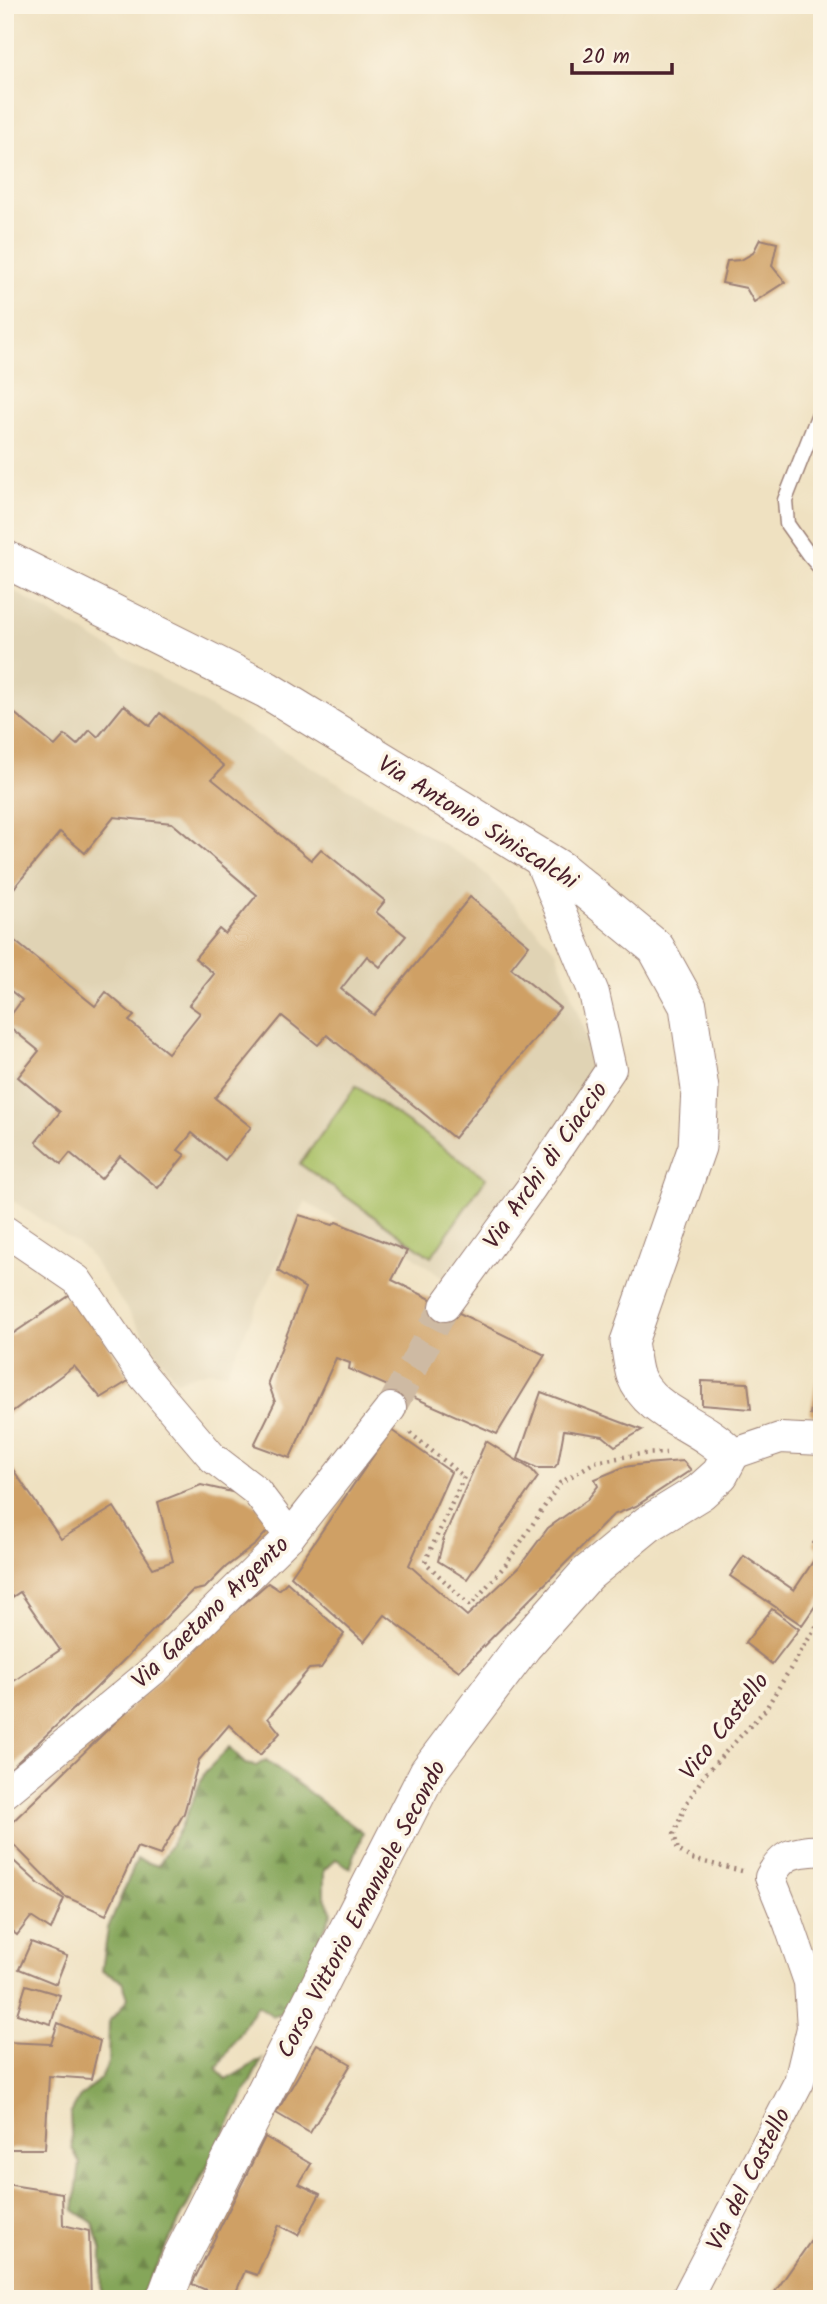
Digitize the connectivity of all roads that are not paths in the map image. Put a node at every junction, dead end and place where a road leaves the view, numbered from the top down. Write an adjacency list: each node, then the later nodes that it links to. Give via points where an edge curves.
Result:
1 (822, 406): 3 (lane, via 785,500 787,524)
2 (5, 559): 4 (street, Via Antonio Siniscalchi, via 267,690)
3 (822, 570)
4 (538, 857): 6 (street, Via Archi di Ciaccio, via 594,993 611,1069); 9 (street, Via Antonio Siniscalchi, via 561,870 656,948 688,1006 700,1089 696,1147 629,1342 643,1391 661,1409)
5 (5, 1231): 10 (street, via 77,1280 140,1372 213,1458 256,1491)
6 (445, 1306)
7 (398, 1419): 10 (street, Via Gaetano Argento)
8 (822, 1440): 9 (street, via 780,1438)
9 (718, 1445): 13 (street, Corso Vittorio Emanuele Secondo, via 720,1474 587,1574 523,1646 428,1772 180,2259)
10 (290, 1536): 11 (street, Via Gaetano Argento, via 156,1668)
11 (5, 1793)
12 (822, 1850): 14 (street, Via del Castello, via 797,1852 780,1860 770,1877 808,1982 812,2028 799,2082)
13 (165, 2299)
14 (686, 2299)

